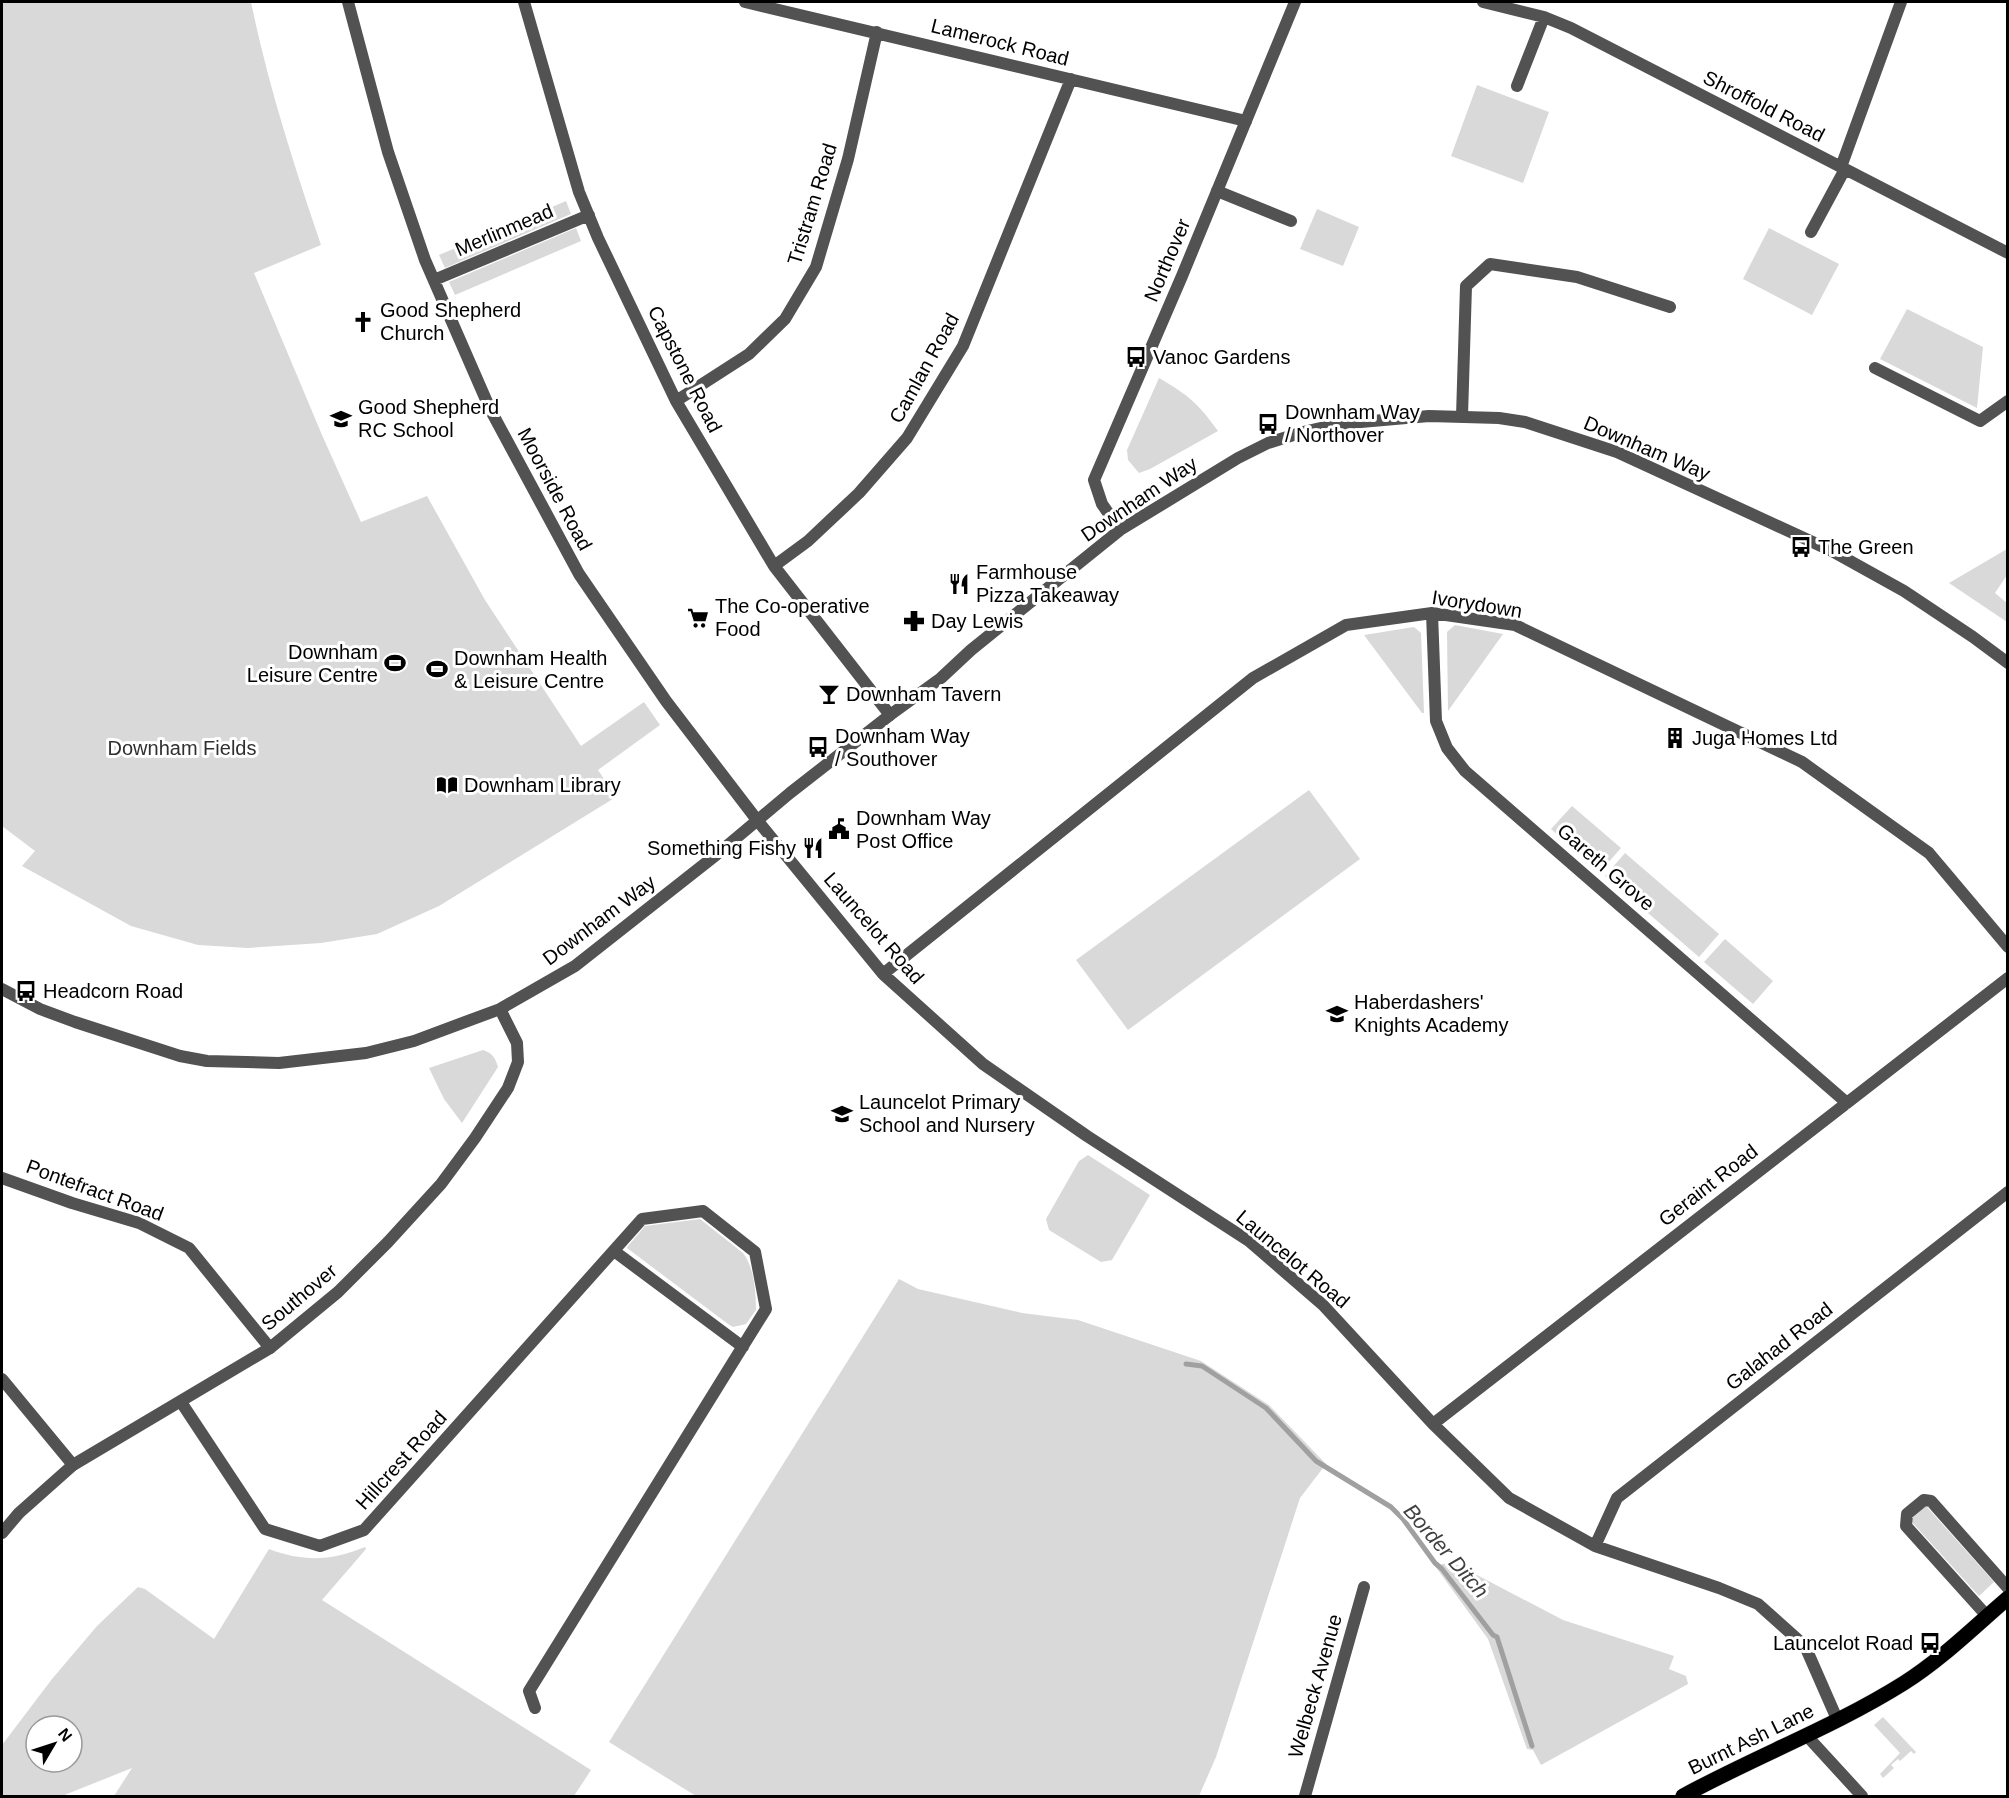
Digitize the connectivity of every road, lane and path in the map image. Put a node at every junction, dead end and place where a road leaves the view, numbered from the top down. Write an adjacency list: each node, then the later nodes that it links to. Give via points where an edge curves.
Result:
1 (348, 2): 19 (street, Moorside Road, via 388,152)
2 (524, 2): 15 (street, Capstone Road)
3 (745, 2): 9 (street, Lamerock Road)
4 (1295, 2): 12 (street, Northover)
5 (1483, 2): 7 (street, Shroffold Road)
6 (1901, 2): 13 (street)
7 (1504, 4): 8 (street, Shroffold Road)
8 (1544, 16): 11 (street); 13 (street, Shroffold Road)
9 (877, 32): 10 (street, Lamerock Road); 22 (street, Tristram Road, via 848,159 816,267 784,319 749,354)
10 (1071, 80): 12 (street, Lamerock Road); 26 (street, Camlan Road, via 963,346 907,438 859,494)
11 (1517, 86)
12 (1246, 121): 14 (street, Northover)
13 (1843, 168): 17 (street); 18 (street, Shroffold Road)
14 (1217, 191): 16 (street); 25 (street, Northover, via 1094,480 1102,504)
15 (589, 215): 19 (street, Merlinmead); 22 (street, Capstone Road)
16 (1291, 220)
17 (1811, 232)
18 (2007, 253)
19 (434, 280): 30 (street, Moorside Road, via 490,409 579,574 666,701)
20 (1670, 307): 24 (street, via 1577,277 1490,264 1466,286)
21 (1875, 368): 23 (street, via 1980,421)
22 (676, 401): 26 (street, Capstone Road)
23 (2007, 401)
24 (1462, 416): 25 (street, Downham Way, via 1338,424 1268,443); 28 (street, Downham Way, via 1525,422 1617,452 1832,551 1904,591)
25 (1120, 530): 29 (street, Downham Way, via 941,678)
26 (774, 566): 29 (street, Capstone Road)
27 (1432, 613): 31 (street, Ivorydown, via 1515,626 1802,762 1929,853); 32 (street, Ivorydown, via 1346,625 1253,678); 36 (street, Gareth Grove, via 1436,721 1453,756)
28 (2007, 663)
29 (890, 715): 30 (street, Downham Way)
30 (757, 820): 32 (street, Launcelot Road); 35 (street, Downham Way, via 575,966)
31 (2007, 947)
32 (883, 974): 44 (street, Launcelot Road, via 983,1064 1249,1241 1323,1305)
33 (2007, 978): 36 (street, Geraint Road)
34 (2, 989): 35 (street, Downham Way, via 75,1022 180,1056 217,1062 279,1063 366,1053 414,1041)
35 (500, 1009): 41 (street, Southover, via 517,1043 518,1062 508,1088 475,1138 441,1184 388,1242 338,1292)
36 (1846, 1103): 44 (street, Geraint Road)
37 (2, 1178): 41 (street, Pontefract Road, via 139,1223 189,1248)
38 (2007, 1192): 47 (street, Galahad Road, via 1617,1498)
39 (614, 1251): 40 (street); 40 (street, Hillcrest Road, via 642,1219 704,1211 755,1252 766,1309); 43 (street, Hillcrest Road, via 364,1530 320,1546 265,1529)
40 (743, 1347): 52 (street, Hillcrest Road, via 529,1691)
41 (270, 1348): 43 (street, Southover)
42 (2, 1378): 45 (street)
43 (181, 1402): 45 (street, Southover)
44 (1433, 1424): 47 (street, Launcelot Road, via 1509,1498)
45 (73, 1466): 46 (street, Southover)
46 (2, 1533)
47 (1595, 1546): 53 (street, Launcelot Road, via 1758,1604 1805,1646)
48 (1364, 1587): 55 (street, Welbeck Avenue)
49 (2007, 1588): 51 (street, via 1931,1501 1924,1500 1906,1514 1906,1526)
50 (2007, 1598): 51 (main road, Burnt Ash Lane)
51 (1987, 1616): 53 (main road, Burnt Ash Lane, via 1906,1681)
52 (535, 1708)
53 (1837, 1719): 54 (main road, Burnt Ash Lane)
54 (1807, 1736): 56 (main road, Burnt Ash Lane); 57 (street)
55 (1305, 1797)
56 (1683, 1797)
57 (1862, 1797)

